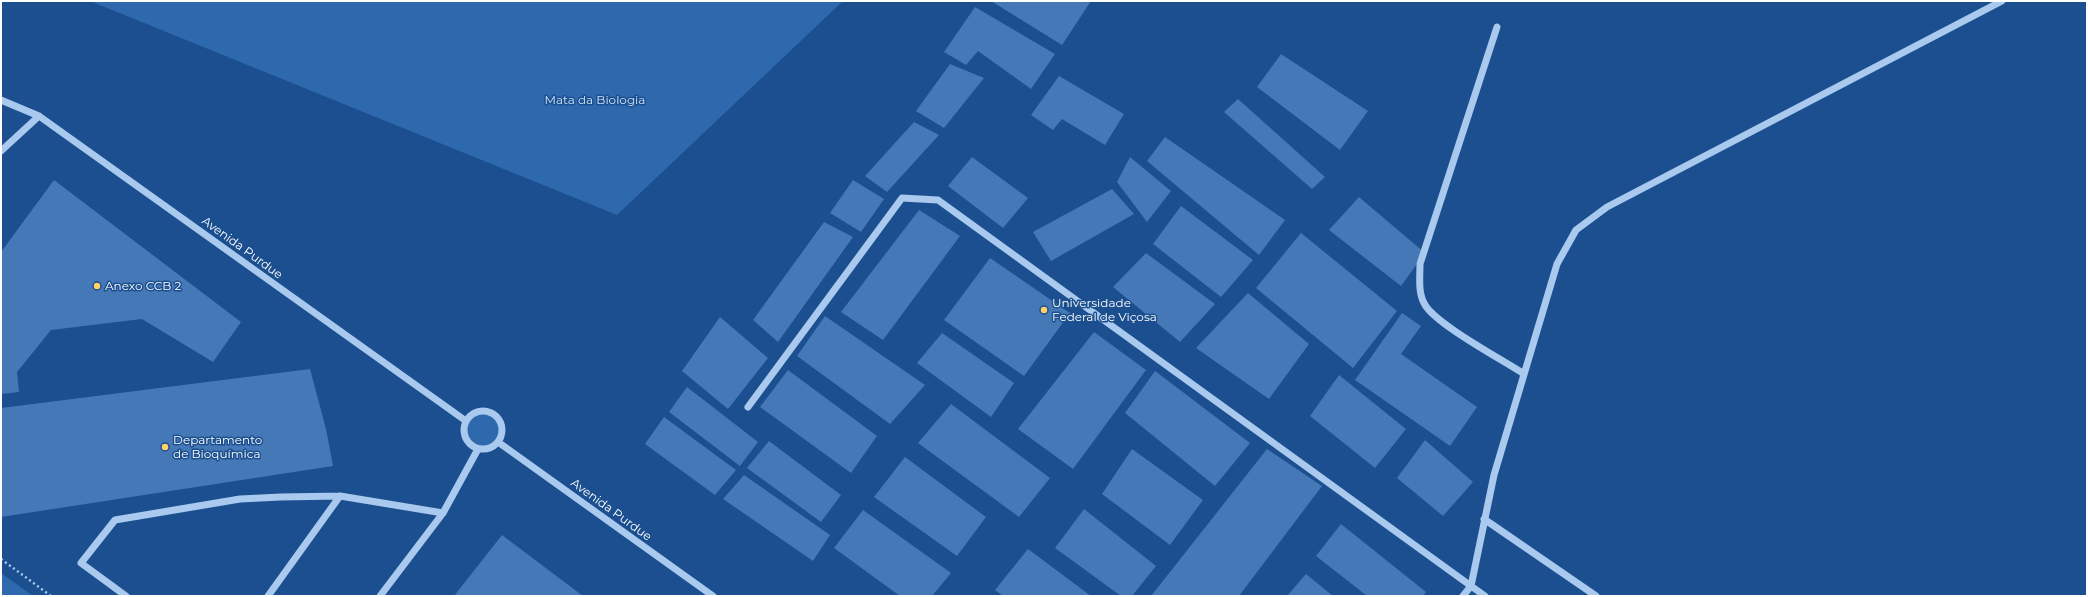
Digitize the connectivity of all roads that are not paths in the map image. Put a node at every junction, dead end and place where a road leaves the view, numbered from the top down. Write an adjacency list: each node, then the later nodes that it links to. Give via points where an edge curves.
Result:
1 (2002, 1): 6 (street, via 1607,207 1576,230 1557,264)
2 (1497, 27): 6 (street, via 1420,264 1420,286 1424,304 1438,320)
3 (1, 100): 4 (street, Avenida Purdue)
4 (39, 116): 5 (street); 8 (street, Avenida Purdue)
5 (1, 151)
6 (1524, 374): 13 (street, via 1494,475)
7 (748, 407): 14 (street, via 902,198 938,200)
8 (466, 421): 9 (street, via 481,411 494,414 501,424); 10 (street, via 465,438)
9 (498, 442): 10 (street, via 489,448); 18 (street, Avenida Purdue)
10 (478, 449): 12 (street)
11 (340, 496): 12 (street); 15 (street, via 240,499 115,520 81,563); 16 (street)
12 (443, 513): 17 (street)
13 (1484, 519): 14 (street); 21 (street)
14 (1471, 586): 19 (street); 20 (street)
15 (126, 596)
16 (268, 596)
17 (380, 596)
18 (712, 596)
19 (1463, 596)
20 (1485, 596)
21 (1596, 596)

